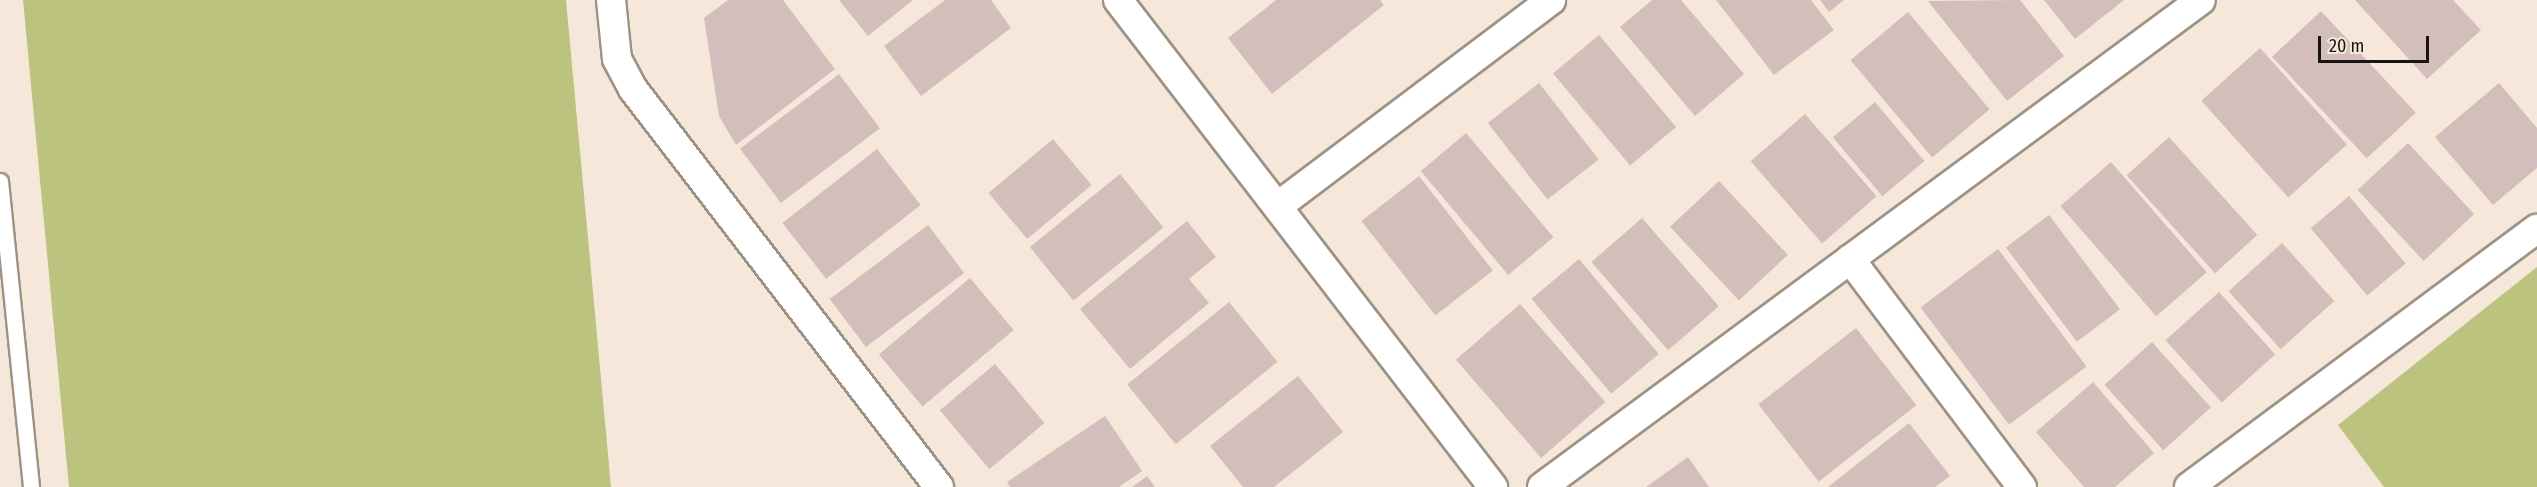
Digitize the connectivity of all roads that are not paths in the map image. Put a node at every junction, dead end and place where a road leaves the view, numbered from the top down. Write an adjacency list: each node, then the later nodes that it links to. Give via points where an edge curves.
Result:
1 (611, 0): 10 (street, via 617,59 633,89)
2 (1118, 0): 6 (street)
3 (1551, 0): 6 (street)
4 (2201, 0): 8 (street)
5 (0, 181): 9 (lane)
6 (1278, 206): 11 (street)
7 (2537, 229): 14 (street)
8 (1850, 259): 12 (street); 13 (street)
9 (31, 487)
10 (938, 487)
11 (1493, 487)
12 (1542, 487)
13 (2022, 487)
14 (2189, 487)

